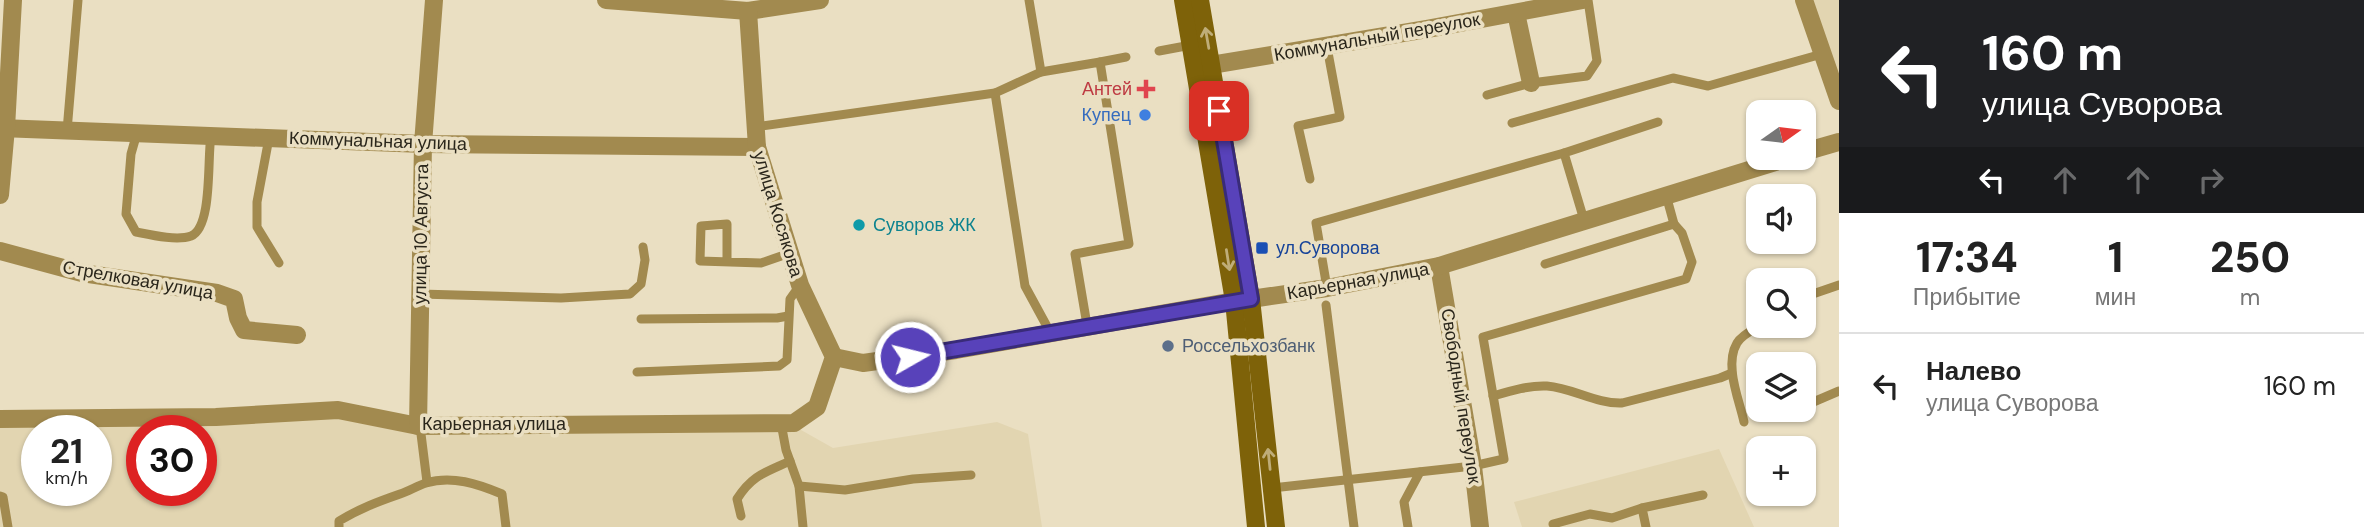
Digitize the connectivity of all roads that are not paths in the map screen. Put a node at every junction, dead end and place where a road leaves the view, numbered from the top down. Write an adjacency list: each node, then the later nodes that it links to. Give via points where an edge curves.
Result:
1 (13, 0): 29 (street)
2 (78, 0): 30 (lane)
3 (434, 0): 35 (street, улица 10 Августа)
4 (606, 0): 12 (street)
5 (820, 0): 12 (street)
6 (1029, 0): 21 (lane)
7 (1183, 0): 14 (main road)
8 (1200, 0): 20 (main road, one-way to 8)
9 (1586, 0): 11 (street, Коммунальный переулок); 22 (lane, via 1597,61 1587,76)
10 (1804, 0): 17 (street)
11 (1565, 1): 13 (street, Коммунальный переулок)
12 (747, 5): 28 (street, улица Косякова)
13 (1516, 13): 15 (street, Коммунальный переулок); 22 (street)
14 (1191, 45): 16 (lane); 57 (main road, one-way to 57)
15 (1326, 47): 20 (street, Коммунальный переулок); 40 (lane, via 1340,117 1298,126)
16 (1159, 51)
17 (1822, 54): 25 (street); 27 (lane, via 1708,86 1673,78)
18 (1126, 57): 19 (lane)
19 (1100, 62): 21 (lane); 60 (lane, via 1129,244 1075,254)
20 (1212, 65): 57 (main road)
21 (1041, 72): 23 (lane)
22 (1531, 83): 24 (lane)
23 (995, 93): 28 (lane); 61 (lane, via 1025,286)
24 (1488, 94)
25 (1839, 102)
26 (1658, 122): 38 (lane)
27 (1512, 123)
28 (755, 127): 36 (street, улица Косякова)
29 (3, 128): 30 (street, Коммунальная улица); 41 (street)
30 (68, 131): 31 (street, Коммунальная улица)
31 (137, 134): 32 (street, Коммунальная улица); 32 (lane, via 126,214 136,232 162,237 191,236 201,228)
32 (211, 136): 33 (street, Коммунальная улица)
33 (269, 138): 35 (street, Коммунальная улица); 49 (lane, via 257,227)
34 (1839, 142): 37 (street)
35 (423, 144): 36 (street, Коммунальная улица); 55 (street, улица 10 Августа)
36 (757, 147): 47 (street, улица Косякова)
37 (1816, 149)
38 (1564, 153): 43 (lane); 56 (lane, via 1316,223)
39 (1748, 170): 42 (street, Карьерная улица)
40 (1310, 179)
41 (0, 195)
42 (1666, 195): 43 (street, Карьерная улица); 44 (lane)
43 (1584, 220): 51 (street, Карьерная улица)
44 (1674, 224): 50 (lane); 68 (lane, via 1692,262 1686,279 1483,337)
45 (643, 247): 55 (lane, via 641,284 629,295)
46 (0, 251): 62 (street, Стрелковая улица, via 82,273 216,293 234,299 244,330)
47 (790, 253): 48 (lane, via 761,263); 52 (street, улица Косякова)
48 (727, 262): 48 (lane, via 700,261 701,226 727,224)
49 (279, 263)
50 (1545, 264)
51 (1439, 266): 56 (street, Карьерная улица); 75 (street, Свободный переулок)
52 (800, 285): 58 (lane, via 790,299); 64 (street, улица Косякова)
53 (1839, 285): 54 (lane)
54 (1816, 293)
55 (420, 294): 73 (street, улица 10 Августа)
56 (1326, 296): 57 (street, Карьерная улица); 78 (lane)
57 (1243, 300): 60 (street, Карьерная улица); 81 (main road, one-way to 57); 91 (main road)
58 (788, 316): 59 (lane); 65 (lane, via 787,360 779,366)
59 (641, 319)
60 (1087, 325): 61 (street, Карьерная улица)
61 (1050, 332): 64 (street, Карьерная улица, via 863,363)
62 (297, 335)
63 (1746, 335): 66 (lane, via 1737,342)
64 (834, 357): 72 (street, Карьерная улица, via 817,407 794,422)
65 (637, 372)
66 (1732, 373): 68 (lane, via 1622,403 1547,386); 71 (lane)
67 (1839, 391): 69 (lane)
68 (1493, 396): 75 (lane, via 1504,459)
69 (1816, 401)
70 (0, 419): 73 (street, Карьерная улица, via 216,417 338,410)
71 (1744, 422)
72 (781, 423): 73 (street, Карьерная улица); 74 (lane)
73 (419, 426): 79 (lane)
74 (790, 461): 80 (lane); 85 (lane, via 746,484 737,499)
75 (1473, 466): 76 (lane); 95 (street, Свободный переулок)
76 (1420, 472): 78 (lane); 94 (lane, via 1404,502)
77 (971, 475): 80 (lane, via 913,478 845,490)
78 (1348, 480): 81 (lane); 93 (lane)
79 (427, 482): 88 (lane, via 377,500 339,521); 89 (lane, via 473,482 502,494)
80 (799, 486): 90 (lane)
81 (1272, 488): 92 (main road)
82 (1703, 495): 84 (lane)
83 (0, 496): 87 (lane)
84 (1642, 509): 86 (lane, via 1612,518 1590,514); 96 (lane)
85 (741, 516)
86 (1553, 524)
87 (8, 527)
88 (340, 527)
89 (506, 527)
90 (803, 527)
91 (1256, 527)
92 (1276, 527)
93 (1354, 527)
94 (1408, 527)
95 (1480, 527)
96 (1646, 527)

